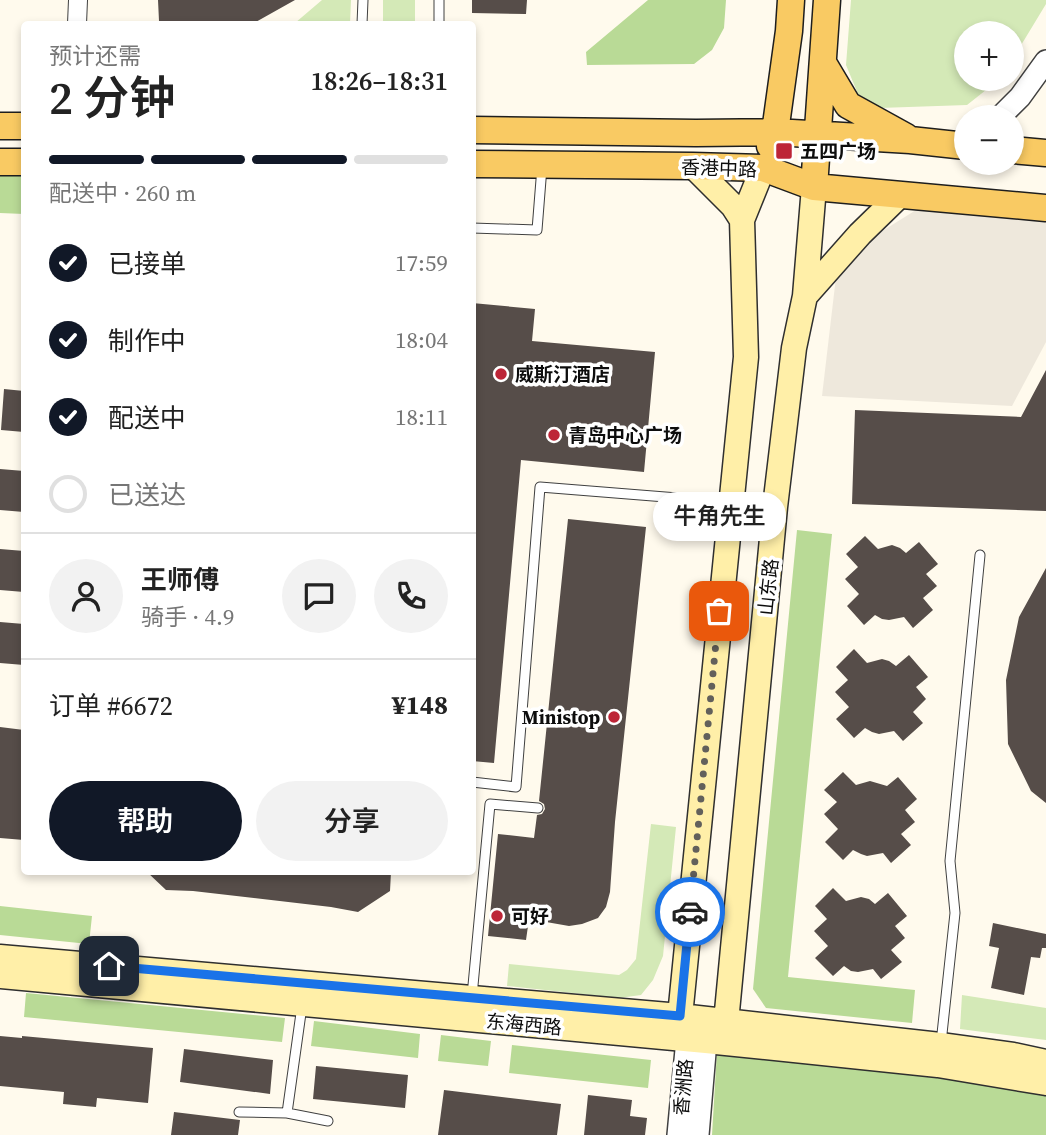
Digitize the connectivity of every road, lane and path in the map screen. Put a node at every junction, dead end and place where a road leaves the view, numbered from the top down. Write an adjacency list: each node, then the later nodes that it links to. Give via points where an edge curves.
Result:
1 (78, 0): 6 (street)
2 (363, 0): 7 (lane)
3 (439, 0): 8 (lane)
4 (792, 0): 15 (main road)
5 (827, 0): 9 (main road, 山东路)
6 (77, 21)
7 (362, 21)
8 (439, 21)
9 (823, 63): 16 (main road, 山东路); 17 (main road, via 848,105)
10 (1045, 66): 11 (street)
11 (1012, 105)
12 (0, 126): 13 (main road)
13 (21, 126)
14 (476, 130): 15 (main road, 香港中路)
15 (775, 132): 16 (main road, 香港中路); 26 (main road)
16 (817, 134): 17 (main road, 香港中路); 27 (main road, 山东路)
17 (910, 140): 18 (main road, 香港中路)
18 (954, 143)
19 (1024, 151): 20 (main road)
20 (1046, 153)
21 (0, 162): 22 (main road)
22 (21, 162)
23 (476, 164): 24 (main road, 香港中路)
24 (542, 165): 25 (main road, 香港中路); 31 (lane, via 537,230)
25 (693, 166): 26 (main road, 香港中路); 30 (main road)
26 (763, 168): 27 (main road, 香港中路); 30 (main road)
27 (814, 187): 28 (main road, 香港中路); 32 (main road, 山东路)
28 (900, 195): 29 (main road, 香港中路); 32 (main road)
29 (1046, 208)
30 (742, 219): 33 (main road, via 746,357)
31 (476, 229)
32 (805, 296): 41 (main road, 山东路, via 794,348 775,507)
33 (730, 503): 35 (lane, via 540,487 516,787); 42 (main road)
34 (979, 555): 43 (lane, via 950,862 954,913)
35 (476, 782)
36 (538, 808): 39 (lane, via 490,804)
37 (0, 957): 39 (main road, 东海西路)
38 (0, 976): 40 (main road, 东海西路)
39 (471, 997): 42 (main road, 东海西路)
40 (302, 1004): 42 (main road, 东海西路); 47 (lane)
41 (726, 1022): 42 (main road, 东海西路); 42 (main road); 43 (main road, 东海西路)
42 (691, 1032): 45 (main road, 东海西路); 49 (street, 香洲路); 50 (street, 香洲路)
43 (940, 1045): 44 (main road, 东海西路)
44 (1046, 1062)
45 (1046, 1083)
46 (239, 1112): 47 (lane)
47 (287, 1113): 48 (lane)
48 (328, 1121)
49 (678, 1135)
50 (698, 1135)

